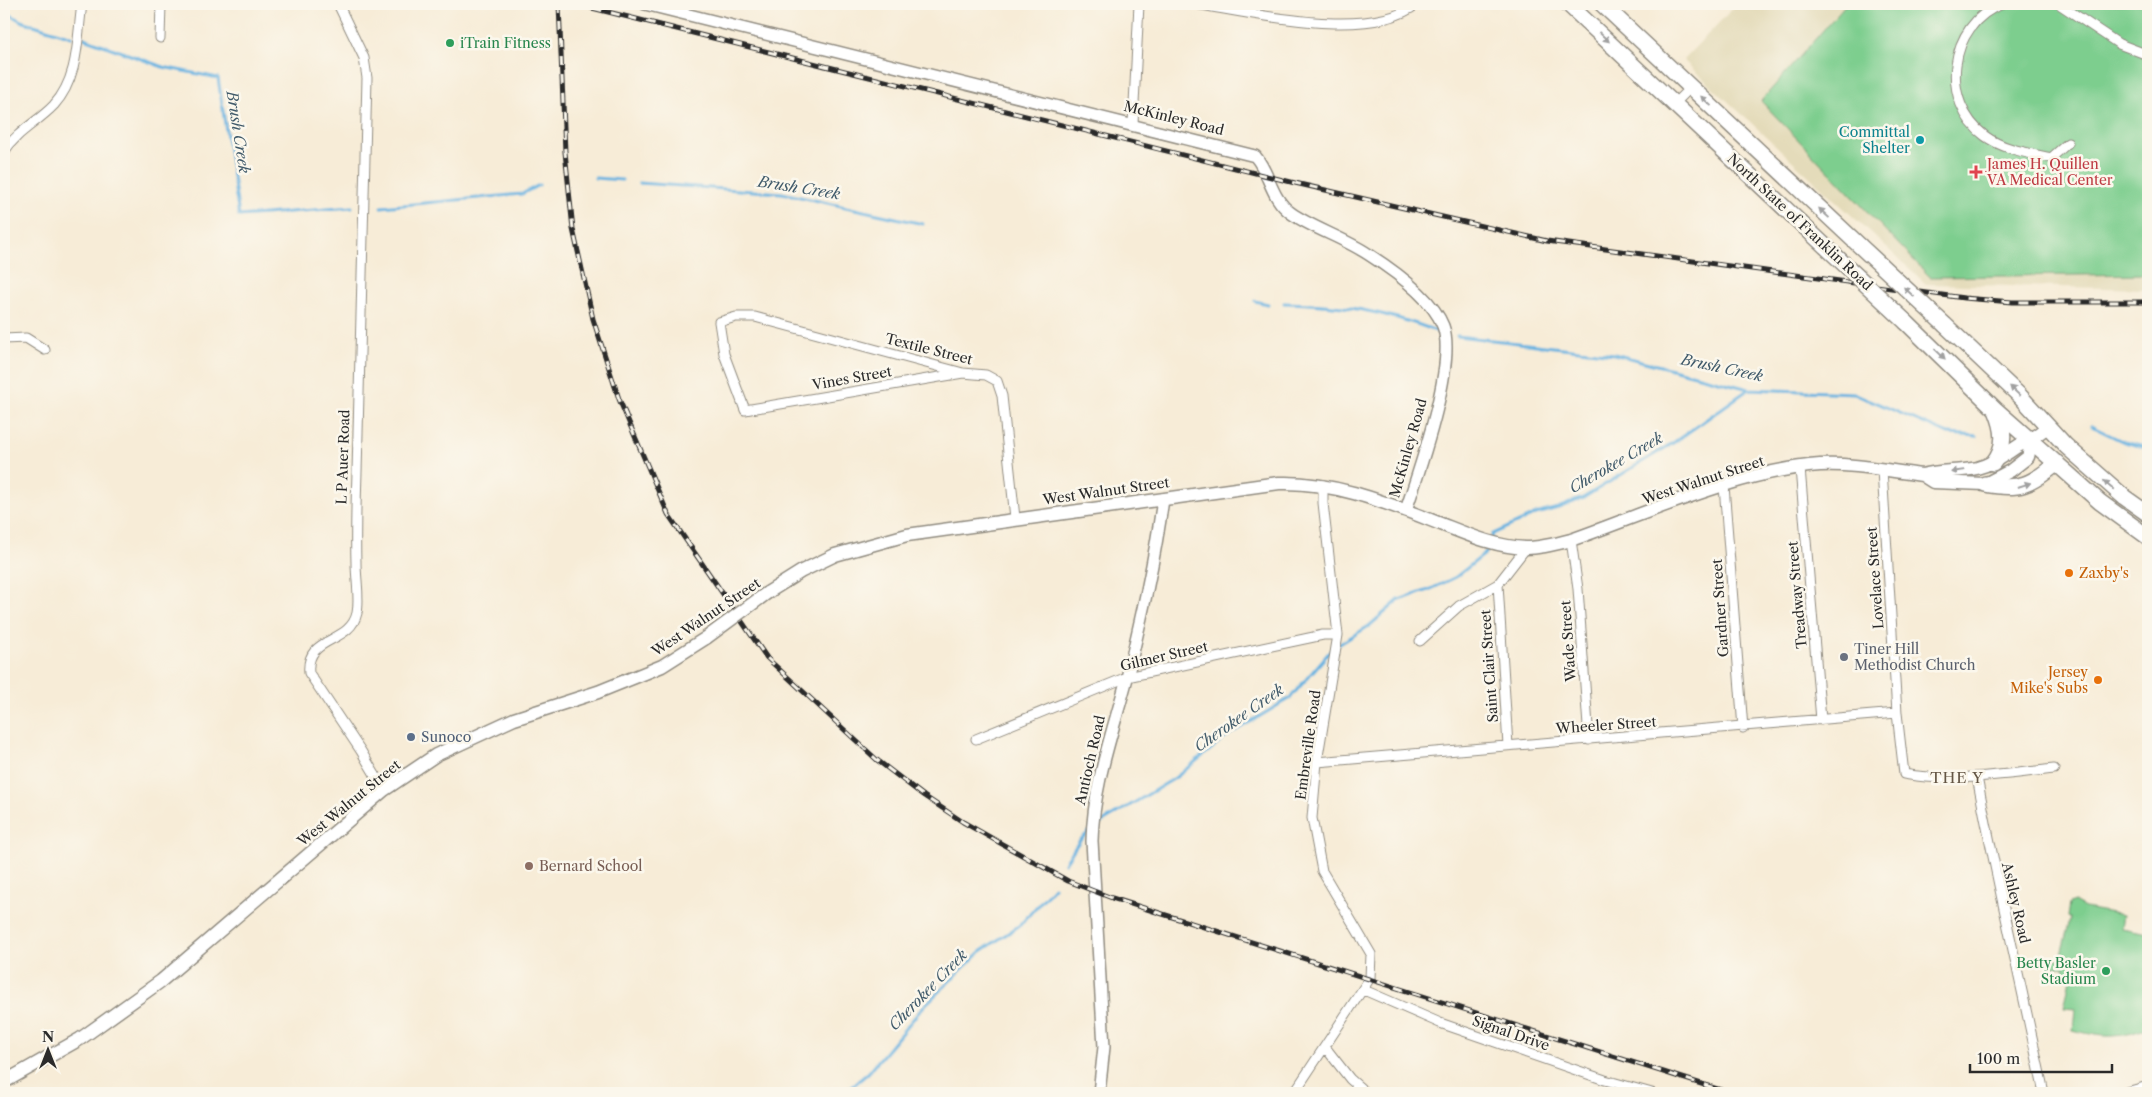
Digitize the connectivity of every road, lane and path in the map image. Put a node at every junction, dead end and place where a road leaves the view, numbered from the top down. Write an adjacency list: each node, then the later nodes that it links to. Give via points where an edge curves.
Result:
1 (82, 4): 18 (street, via 74,67 67,87)
2 (161, 4): 12 (street)
3 (338, 4): 54 (street, L P Auer Road, via 364,58 367,78 355,532 357,612 352,625 320,646 310,656 308,665 309,673)
4 (645, 4): 16 (street, McKinley Road)
5 (1139, 4): 16 (street)
6 (1195, 4): 7 (street, via 1330,23 1371,21 1401,13)
7 (1417, 4)
8 (1568, 4): 15 (highway, North State of Franklin Road, one-way to 15)
9 (1602, 4): 14 (highway, North State of Franklin Road)
10 (2002, 4): 17 (street, via 1980,16 1964,37 1955,66 1955,81 1965,111 1984,136 2011,149 2051,158)
11 (2060, 4): 13 (street, via 2120,44)
12 (160, 38)
13 (2148, 55)
14 (1691, 87): 15 (street); 24 (highway, North State of Franklin Road, one-way to 14, bridge, via 2020,396)
15 (1674, 104): 22 (highway, North State of Franklin Road, one-way to 22, bridge)
16 (1133, 124): 35 (street, McKinley Road, via 1255,156 1262,164 1270,188 1290,212 1348,241 1390,268 1424,297 1438,315 1446,334 1446,368)
17 (2068, 142)
18 (4, 152)
19 (4, 339): 20 (street, via 26,338)
20 (45, 350)
21 (963, 373): 23 (street, Vines Street); 23 (street, Textile Street, via 754,317 736,317 719,322 724,354); 37 (street, Textile Street, via 986,375 997,381 1002,396)
22 (1995, 408): 25 (highway, North State of Franklin Road); 26 (highway, via 2004,438 2002,449)
23 (745, 410)
24 (2047, 427): 25 (main road, West Walnut Street); 36 (highway, North State of Franklin Road, one-way to 24, via 2090,469)
25 (2032, 440): 26 (main road, West Walnut Street); 27 (highway, North State of Franklin Road); 31 (main road, West Walnut Street, via 2028,457)
26 (1993, 463): 30 (main road, West Walnut Street, one-way to 30)
27 (2057, 463): 31 (highway, one-way to 27, via 2003,488 2023,486); 38 (highway, North State of Franklin Road, via 2100,502)
28 (1800, 468): 29 (main road, West Walnut Street, via 1840,465); 33 (main road, West Walnut Street); 46 (street, Treadway Street)
29 (1882, 470): 30 (main road, West Walnut Street); 45 (street, Lovelace Street)
30 (1922, 475): 31 (main road, West Walnut Street, via 1933,482)
31 (1985, 484)
32 (1323, 485): 34 (main road, West Walnut Street, via 1279,483); 35 (main road, West Walnut Street); 43 (street, Embreville Road)
33 (1724, 486): 39 (main road, West Walnut Street); 47 (street, Gardner Street)
34 (1163, 499): 37 (main road, West Walnut Street); 44 (street, Antioch Road, via 1158,538)
35 (1406, 510): 40 (main road, West Walnut Street, via 1490,542)
36 (2148, 514)
37 (1015, 518): 54 (main road, West Walnut Street, bridge, via 907,534 835,555 767,593 662,666 469,738 436,755)
38 (2148, 537)
39 (1571, 540): 40 (main road, West Walnut Street); 49 (street, Wade Street, via 1578,588)
40 (1526, 548): 41 (street)
41 (1498, 584): 42 (street, via 1459,606); 50 (street, Saint Clair Street)
42 (1420, 641)
43 (1337, 642): 44 (street, Gilmer Street, via 1323,636); 51 (street, Embreville Road)
44 (1127, 677): 48 (street, Gilmer Street); 59 (street, Antioch Road, via 1093,812 1104,1047)
45 (1897, 713): 46 (street, Wheeler Street); 53 (street, Lovelace Street, via 1904,774)
46 (1821, 720): 47 (street, Wheeler Street)
47 (1743, 728): 49 (street, Wheeler Street)
48 (976, 739)
49 (1589, 740): 50 (street, Wheeler Street)
50 (1508, 746): 51 (street, Wheeler Street)
51 (1318, 762): 55 (street, Embreville Road, via 1312,818 1322,871 1371,954 1370,978)
52 (2054, 769): 53 (street)
53 (1977, 777): 63 (street, Ashley Road)
54 (384, 790): 57 (main road, West Walnut Street, via 161,981 80,1039)
55 (1364, 990): 56 (street, Embreville Road); 62 (street, Signal Drive, via 1440,1023)
56 (1325, 1047): 60 (street, Embreville Road); 61 (street, via 1350,1079)
57 (4, 1082)
58 (2148, 1086): 64 (street)
59 (1098, 1093)
60 (1294, 1093)
61 (1366, 1093)
62 (1652, 1093)
63 (2044, 1093)
64 (2123, 1093)

